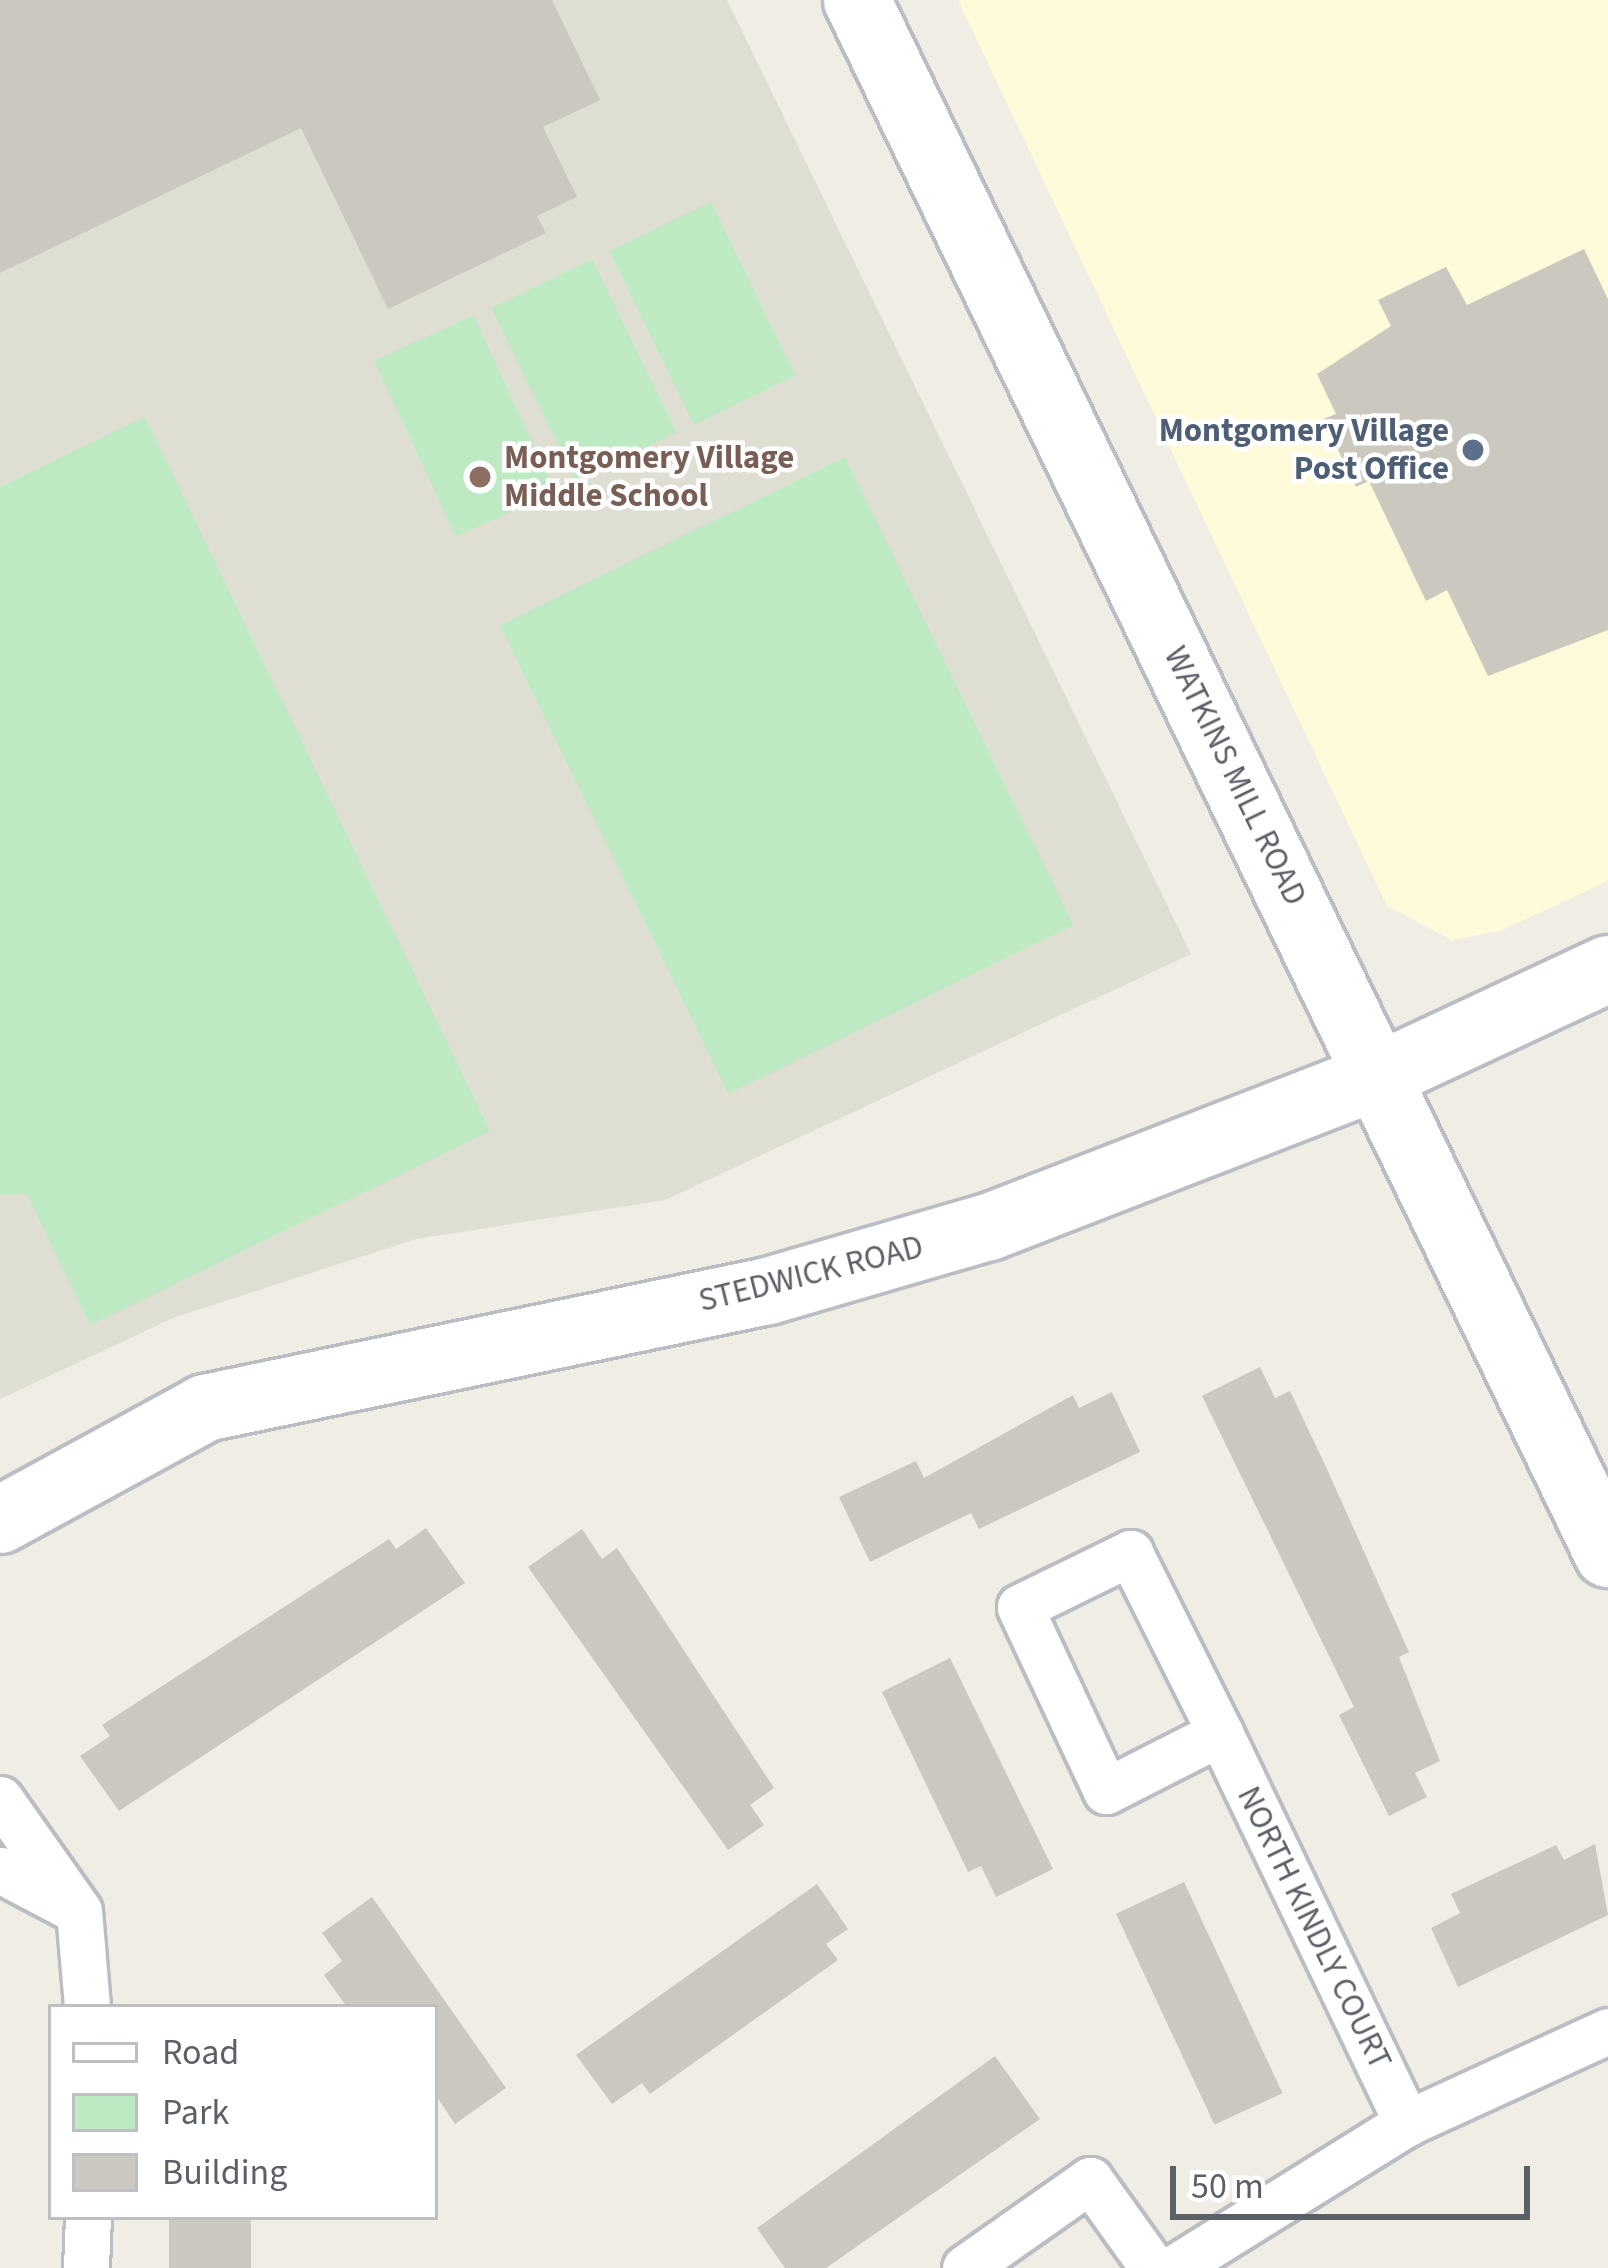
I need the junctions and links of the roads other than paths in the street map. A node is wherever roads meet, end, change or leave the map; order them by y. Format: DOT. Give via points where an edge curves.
graph roads {
  1 [pos="857,0"];
  2 [pos="1608,969"];
  3 [pos="1381,1075"];
  4 [pos="0,1520"];
  5 [pos="1608,1554"];
  6 [pos="1220,1733"];
  7 [pos="0,1799"];
  8 [pos="0,1870"];
  9 [pos="79,1911"];
  10 [pos="87,2004"];
  11 [pos="1608,2031"];
  12 [pos="1407,2123"];
  13 [pos="88,2220"];
  14 [pos="86,2268"];
  15 [pos="965,2268"];
  16 [pos="1153,2268"];
  17 [pos="1174,2268"];
  1 -- 3 [label="street, WATKINS MILL ROAD"];
  2 -- 3 [label="street, STEDWICK ROAD"];
  3 -- 4 [label="street, STEDWICK ROAD" via="989,1227 768,1291 206,1408"];
  3 -- 5 [label="street, WATKINS MILL ROAD"];
  6 -- 6 [label="street, NORTH KINDLY COURT" via="1130,1553 1020,1607 1106,1791"];
  6 -- 12 [label="street, NORTH KINDLY COURT"];
  7 -- 9 [label="street"];
  8 -- 9 [label="street"];
  9 -- 10 [label="street"];
  11 -- 12 [label="street"];
  12 -- 17 [label="street"];
  13 -- 14 [label="street"];
  15 -- 16 [label="street" via="1090,2180"];
}
